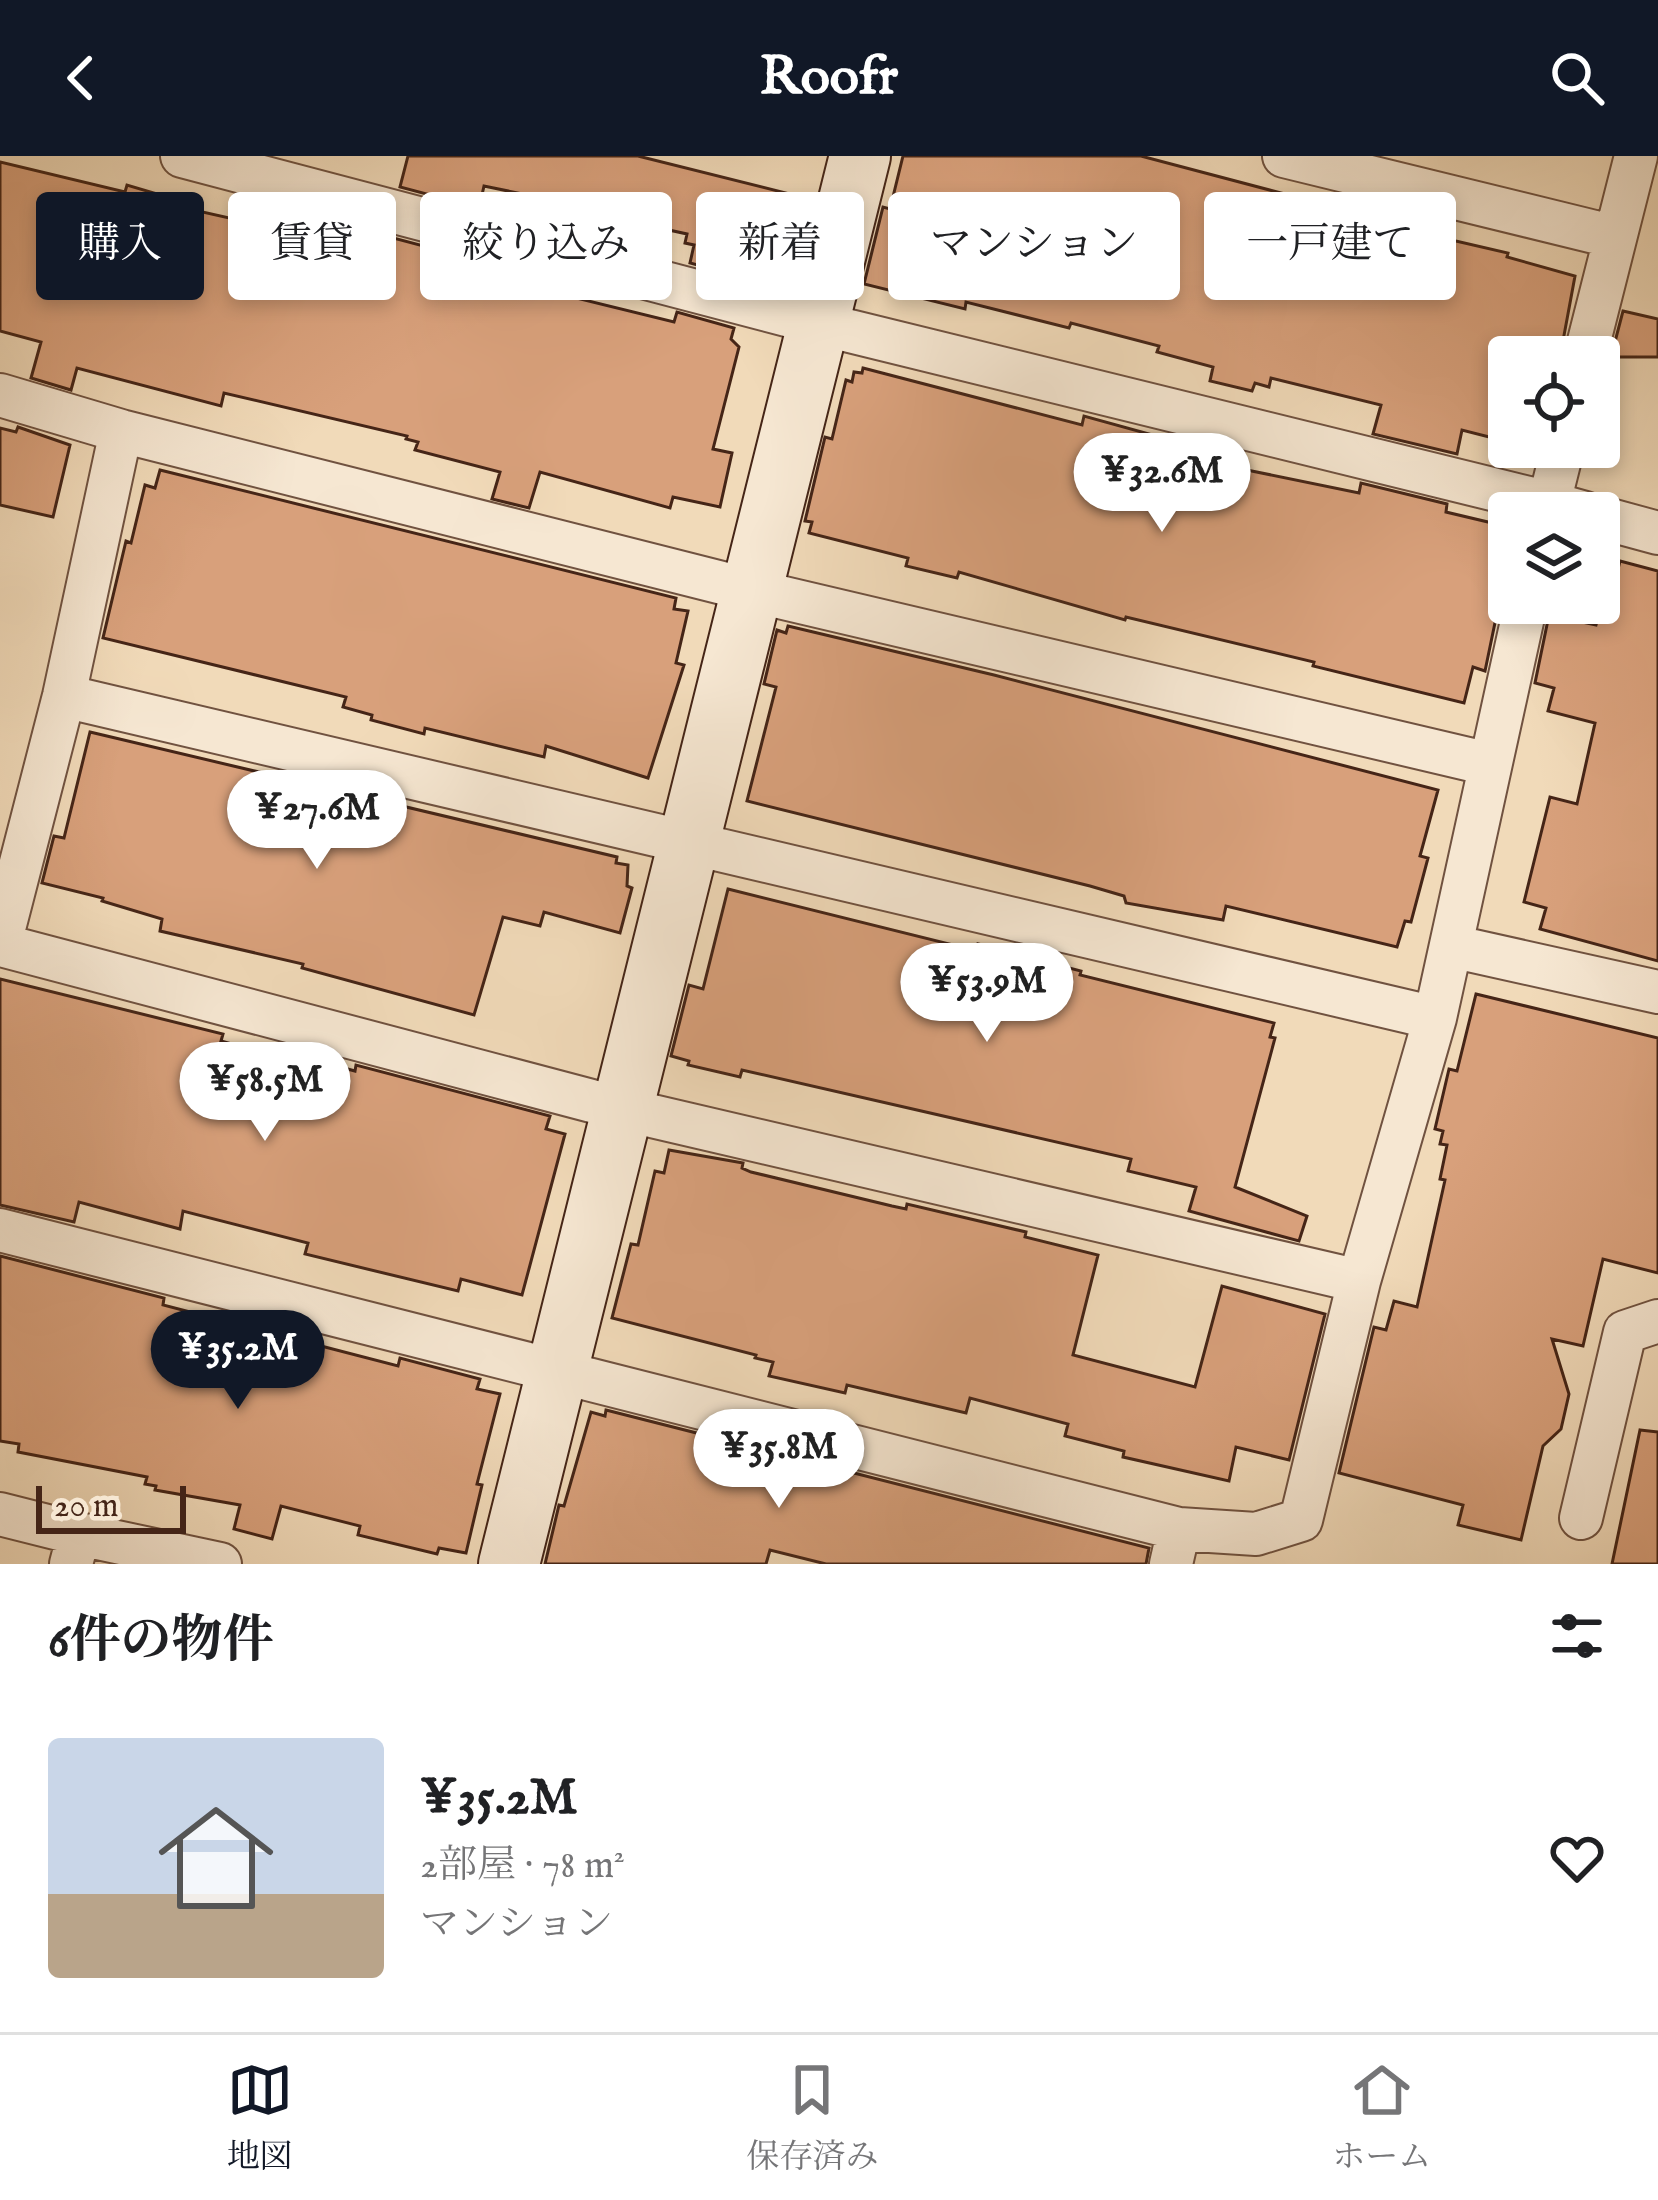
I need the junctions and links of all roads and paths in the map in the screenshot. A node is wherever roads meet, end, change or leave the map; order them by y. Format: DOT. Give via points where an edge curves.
graph roads {
  1 [pos="182,156"];
  2 [pos="860,156"];
  3 [pos="1284,156"];
  4 [pos="1636,156"];
  5 [pos="1615,237"];
  6 [pos="817,323"];
  7 [pos="1591,336"];
  8 [pos="0,395"];
  9 [pos="121,430"];
  10 [pos="1489,492"];
  11 [pos="1620,522"];
  12 [pos="1658,532"];
  13 [pos="750,590"];
  14 [pos="1521,624"];
  15 [pos="64,696"];
  16 [pos="1489,764"];
  17 [pos="688,845"];
  18 [pos="1,945"];
  19 [pos="1450,946"];
  20 [pos="1658,992"];
  21 [pos="1435,1018"];
  22 [pos="622,1109"];
  23 [pos="0,1230"];
  24 [pos="1359,1281"];
  25 [pos="1658,1321"];
  26 [pos="560,1370"];
  27 [pos="0,1514"];
  28 [pos="1581,1518"];
  29 [pos="1175,1547"];
  30 [pos="75,1549"];
  31 [pos="220,1564"];
  32 [pos="509,1564"];
  1 -- 6 [label="street"];
  2 -- 6 [label="street"];
  3 -- 5 [label="street"];
  4 -- 5 [label="street"];
  5 -- 7 [label="street"];
  6 -- 10 [label="street"];
  6 -- 13 [label="street"];
  8 -- 9 [label="street"];
  9 -- 13 [label="street"];
  9 -- 15 [label="street"];
  11 -- 12 [label="street"];
  13 -- 16 [label="street"];
  13 -- 17 [label="street"];
  14 -- 16 [label="street"];
  15 -- 17 [label="street"];
  15 -- 18 [label="street"];
  16 -- 19 [label="street"];
  17 -- 21 [label="street"];
  17 -- 22 [label="street"];
  18 -- 22 [label="street"];
  19 -- 20 [label="street"];
  19 -- 21 [label="street"];
  21 -- 24 [label="street"];
  22 -- 24 [label="street"];
  22 -- 26 [label="street"];
  23 -- 26 [label="street"];
  24 -- 29 [label="street" via="1301,1520"];
  25 -- 28 [label="street" via="1625,1331"];
  26 -- 29 [label="street"];
  26 -- 32 [label="street"];
  27 -- 30 [label="street"];
  30 -- 31 [label="street"];
}
